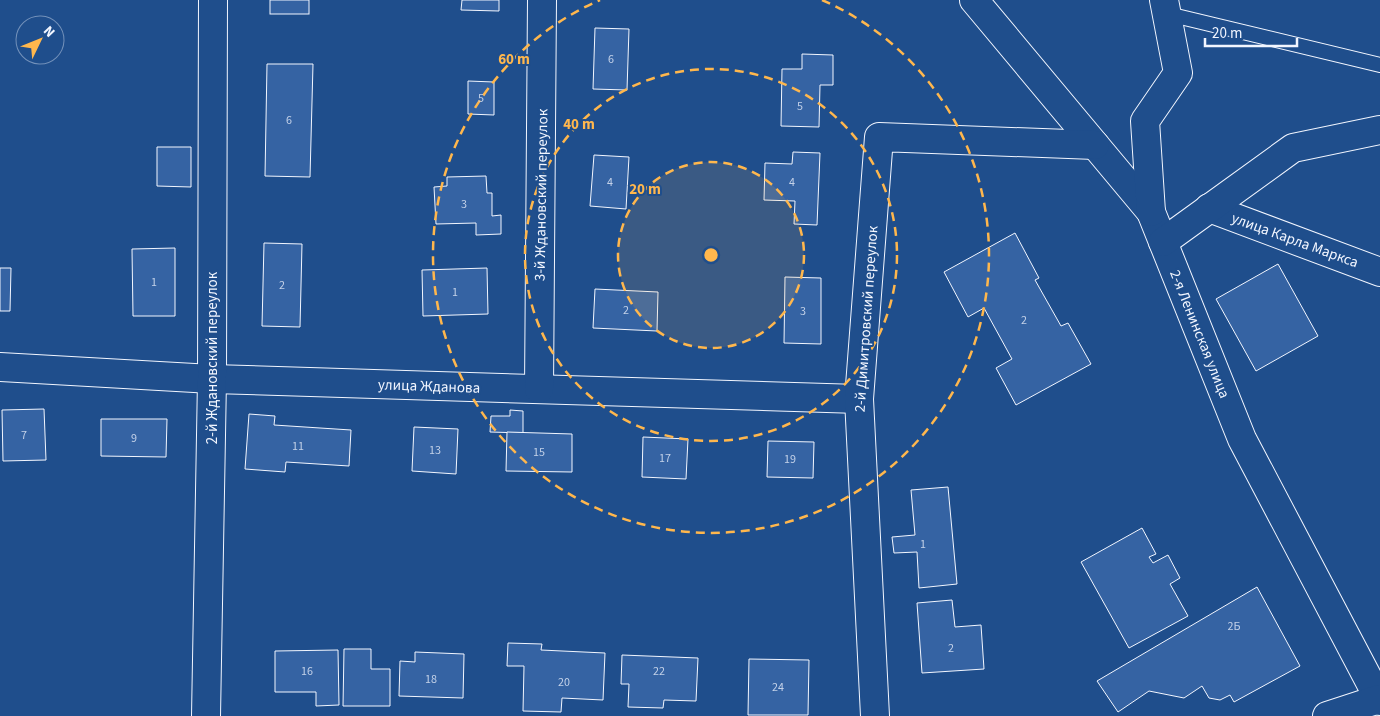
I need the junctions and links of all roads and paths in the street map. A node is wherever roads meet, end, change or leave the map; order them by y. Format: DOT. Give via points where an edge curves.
graph roads {
  1 [pos="213,0"];
  2 [pos="542,0"];
  3 [pos="974,0"];
  4 [pos="1166,7"];
  5 [pos="1380,65"];
  6 [pos="1380,130"];
  7 [pos="1094,145"];
  8 [pos="1209,208"];
  9 [pos="1151,212"];
  10 [pos="1163,242"];
  11 [pos="1380,272"];
  12 [pos="0,367"];
  13 [pos="212,379"];
  14 [pos="539,389"];
  15 [pos="859,399"];
  16 [pos="1379,700"];
  17 [pos="206,716"];
  18 [pos="875,716"];
  19 [pos="1327,716"];
  1 -- 13 [label="street, 2-й Ждановский переулок"];
  2 -- 14 [label="street, 3-й Ждановский переулок"];
  3 -- 7 [label="street, 2-я Ленинская улица"];
  4 -- 5 [label="lane"];
  4 -- 9 [label="street" via="1178,73 1145,121"];
  6 -- 8 [label="street" via="1293,148"];
  7 -- 9 [label="street, 2-я Ленинская улица"];
  7 -- 15 [label="street, 2-й Димитровский переулок" via="879,137"];
  8 -- 10 [label="street"];
  8 -- 11 [label="street, улица Карла Маркса"];
  9 -- 10 [label="street, 2-я Ленинская улица"];
  10 -- 16 [label="street, 2-я Ленинская улица" via="1242,439"];
  12 -- 13 [label="street, улица Жданова"];
  13 -- 14 [label="street, улица Жданова"];
  13 -- 17 [label="street, 2-й Ждановский переулок"];
  14 -- 15 [label="street, улица Жданова"];
  15 -- 18 [label="street, 2-й Димитровский переулок"];
  16 -- 19 [label="street"];
}
